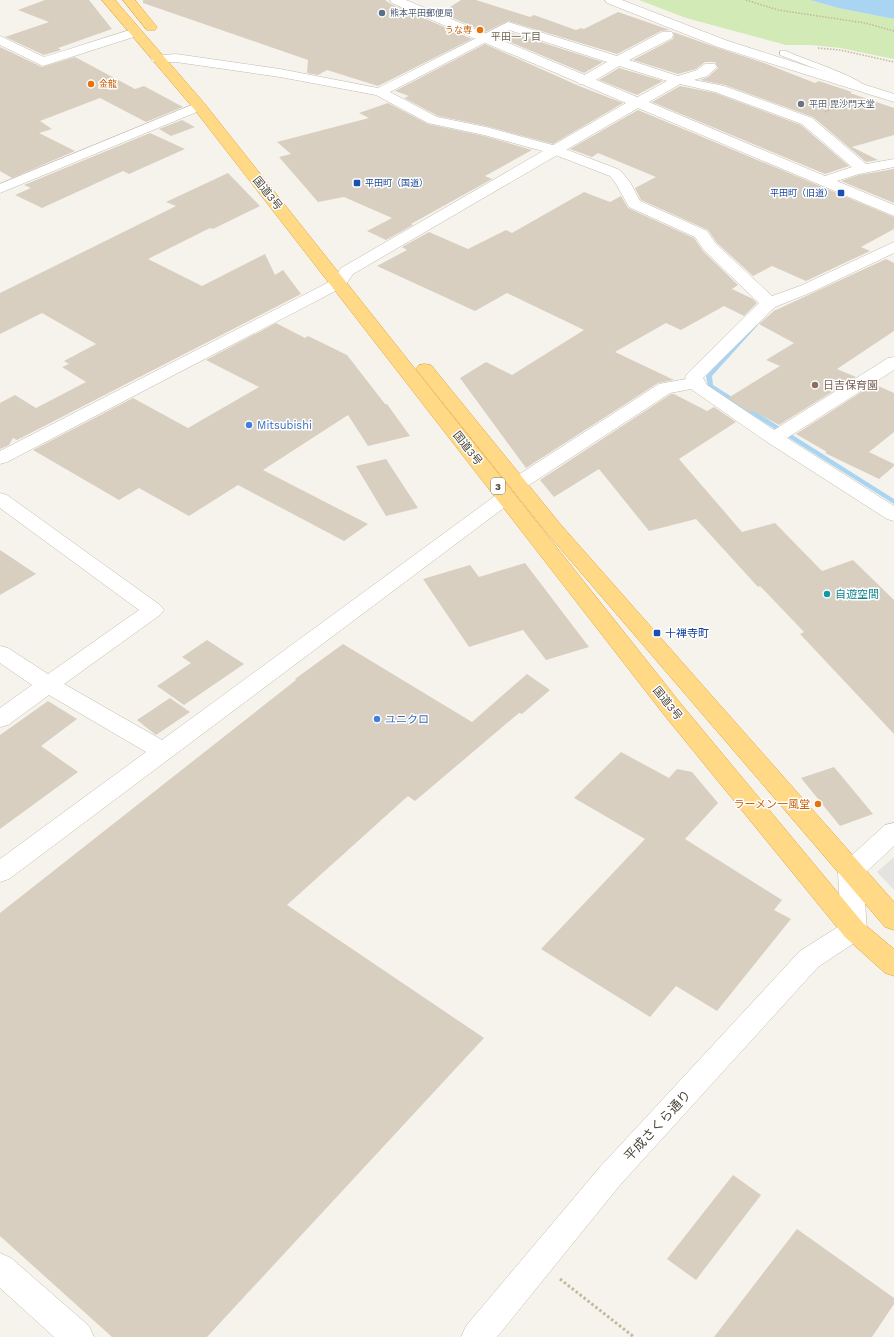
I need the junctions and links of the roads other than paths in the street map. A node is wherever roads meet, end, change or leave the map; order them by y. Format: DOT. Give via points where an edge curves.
graph roads {
  1 [pos="108,0"];
  2 [pos="129,0"];
  3 [pos="396,0"];
  4 [pos="611,0"];
  5 [pos="136,32"];
  6 [pos="667,36"];
  7 [pos="484,38"];
  8 [pos="1,42"];
  9 [pos="783,53"];
  10 [pos="167,59"];
  11 [pos="617,61"];
  12 [pos="710,68"];
  13 [pos="678,80"];
  14 [pos="584,81"];
  15 [pos="866,90"];
  16 [pos="380,92"];
  17 [pos="894,98"];
  18 [pos="637,103"];
  19 [pos="198,106"];
  20 [pos="555,150"];
  21 [pos="894,150"];
  22 [pos="894,163"];
  23 [pos="858,165"];
  24 [pos="824,181"];
  25 [pos="0,189"];
  26 [pos="894,211"];
  27 [pos="894,247"];
  28 [pos="343,277"];
  29 [pos="769,303"];
  30 [pos="894,362"];
  31 [pos="697,383"];
  32 [pos="774,438"];
  33 [pos="0,458"];
  34 [pos="513,490"];
  35 [pos="0,499"];
  36 [pos="894,515"];
  37 [pos="0,653"];
  38 [pos="48,685"];
  39 [pos="0,719"];
  40 [pos="164,752"];
  41 [pos="894,832"];
  42 [pos="0,872"];
  43 [pos="850,872"];
  44 [pos="894,920"];
  45 [pos="854,930"];
  46 [pos="894,965"];
  47 [pos="0,1268"];
  48 [pos="78,1337"];
  49 [pos="477,1337"];
  1 -- 5 [label="highway, 国道3号 / 3"];
  2 -- 10 [label="highway, 国道3号 / 3"];
  3 -- 7 [label="street"];
  4 -- 15 [label="street" via="722,44"];
  5 -- 8 [label="street" via="43,62"];
  5 -- 10 [label="highway, 国道3号 / 3"];
  6 -- 11 [label="street"];
  7 -- 11 [label="street" via="508,26"];
  7 -- 14 [label="street"];
  7 -- 16 [label="street"];
  9 -- 15 [label="lane" via="845,77"];
  10 -- 16 [label="street" via="280,73"];
  10 -- 19 [label="highway, 国道3号 / 3"];
  10 -- 28 [label="highway, 国道3号 / 3"];
  11 -- 13 [label="street"];
  11 -- 14 [label="street"];
  12 -- 13 [label="street"];
  13 -- 18 [label="street"];
  13 -- 23 [label="street" via="719,89 807,121"];
  14 -- 18 [label="street"];
  15 -- 17 [label="street"];
  16 -- 20 [label="street" via="433,120"];
  18 -- 20 [label="street"];
  18 -- 24 [label="street"];
  19 -- 25 [label="street"];
  19 -- 28 [label="highway, 国道3号 / 3"];
  20 -- 28 [label="street"];
  20 -- 29 [label="street" via="615,173 623,182 634,204 701,234 710,247"];
  21 -- 23 [label="street"];
  22 -- 23 [label="street"];
  23 -- 24 [label="street" via="856,170"];
  24 -- 26 [label="street"];
  27 -- 29 [label="street" via="806,289"];
  28 -- 33 [label="street"];
  28 -- 34 [label="highway, 国道3号 / 3"];
  29 -- 31 [label="street" via="694,377"];
  30 -- 32 [label="street"];
  31 -- 32 [label="street" via="700,388"];
  31 -- 34 [label="street" via="665,388"];
  32 -- 36 [label="street"];
  34 -- 40 [label="street"];
  34 -- 43 [label="highway, 国道3号 / 3" via="554,529"];
  34 -- 45 [label="highway, 国道3号 / 3" via="673,710"];
  35 -- 38 [label="street" via="154,610"];
  37 -- 38 [label="street"];
  38 -- 39 [label="street"];
  38 -- 40 [label="street"];
  40 -- 42 [label="street"];
  41 -- 43 [label="street"];
  43 -- 44 [label="highway, 国道3号 / 3"];
  43 -- 45 [label="street"];
  45 -- 46 [label="highway, 国道3号 / 3"];
  45 -- 49 [label="street, 平成さくら通り" via="809,959 610,1176"];
  47 -- 48 [label="street"];
}
